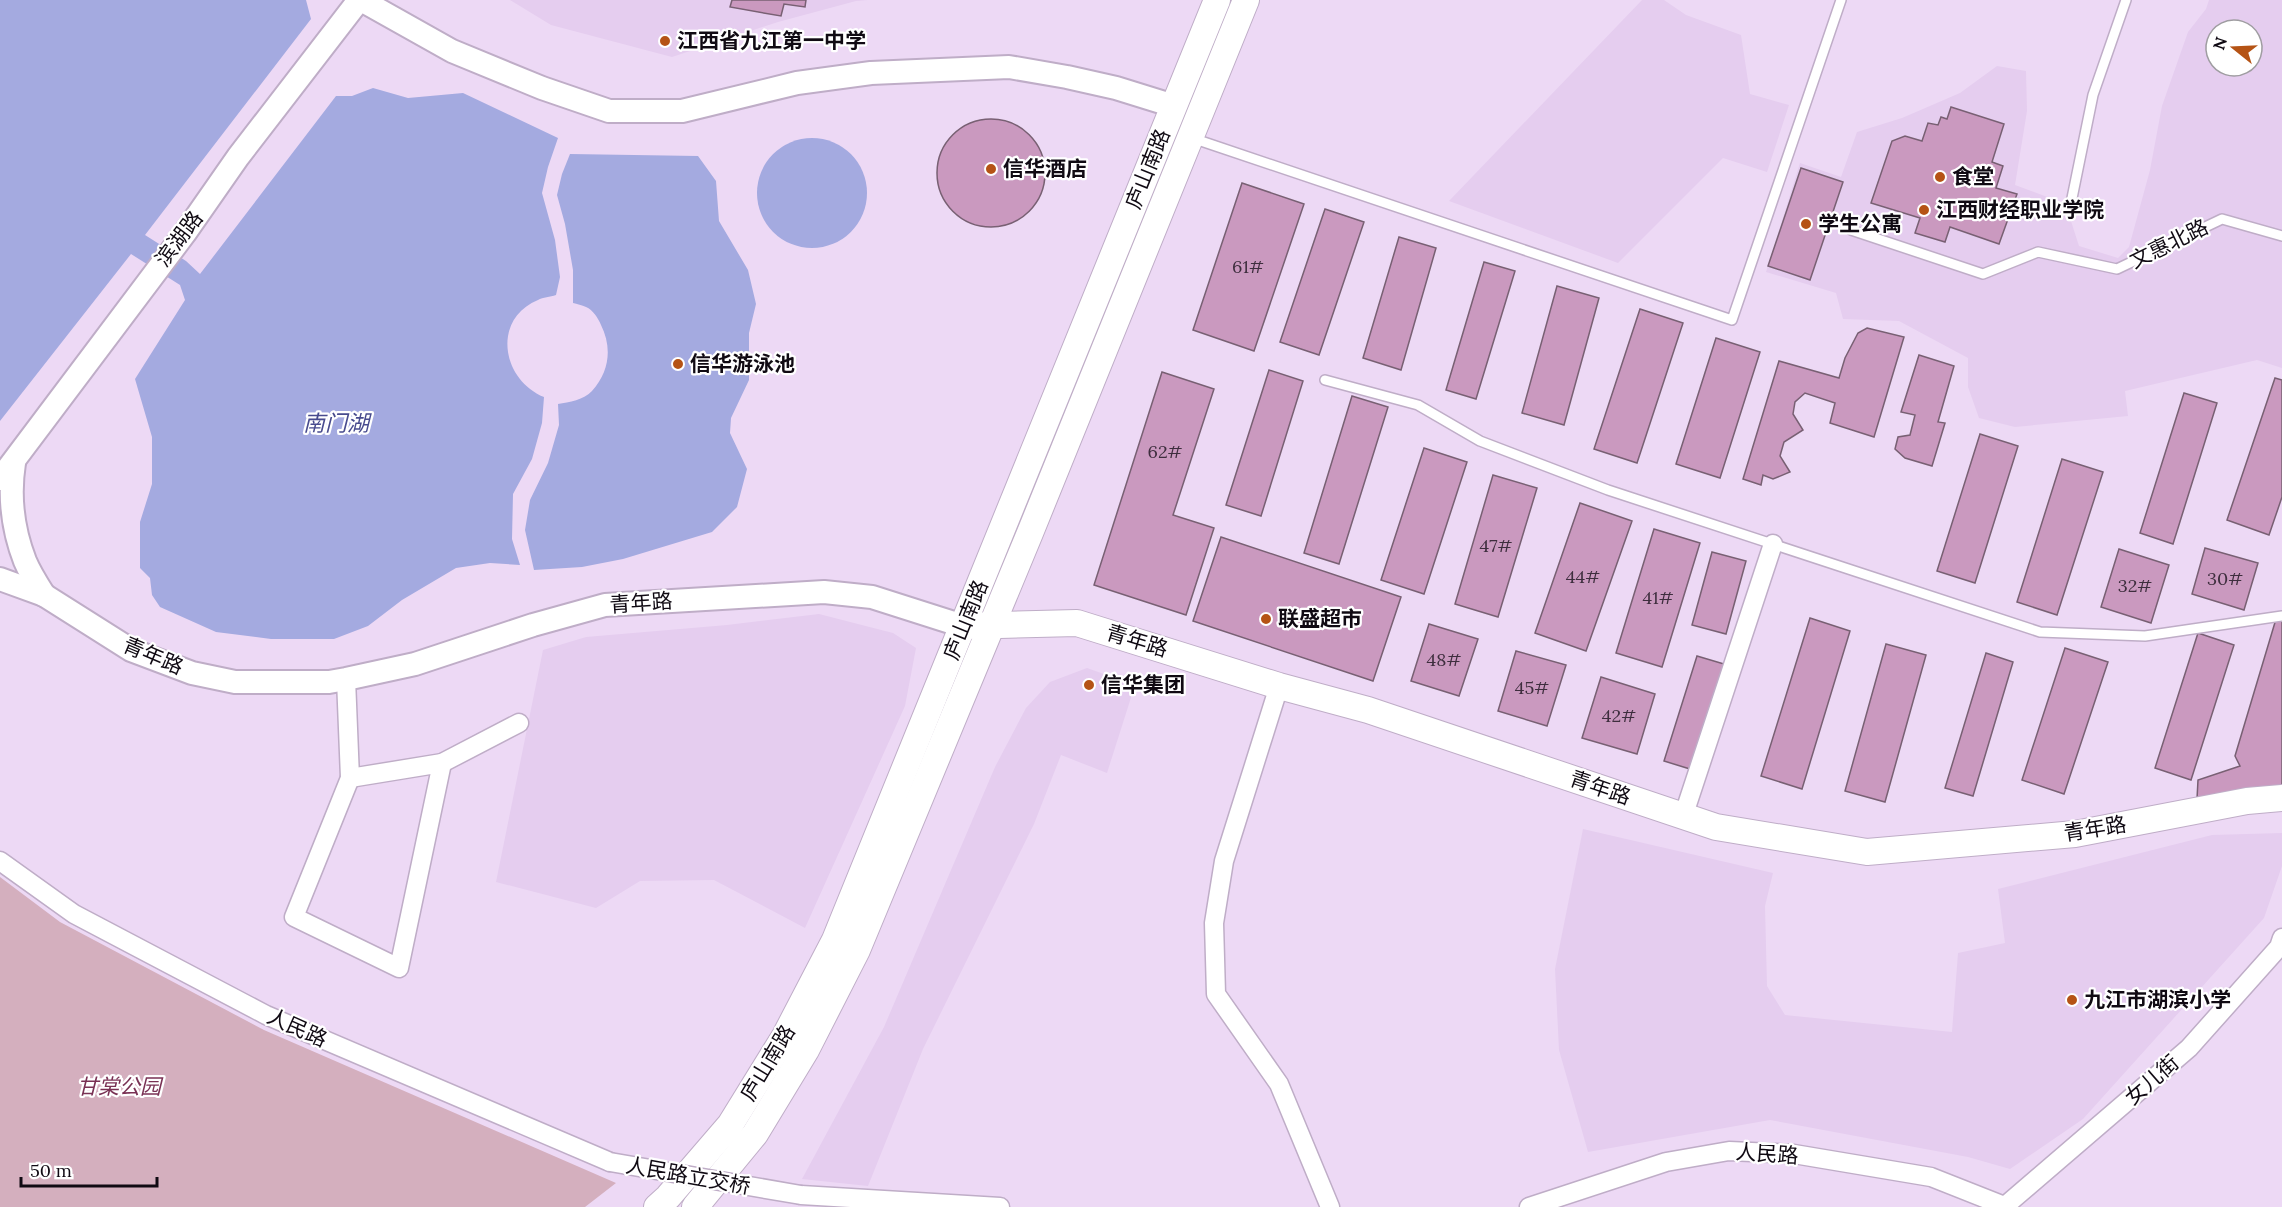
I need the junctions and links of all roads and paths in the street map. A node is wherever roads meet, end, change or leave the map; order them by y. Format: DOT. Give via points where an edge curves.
graph roads {
  1 [pos="360,0"];
  2 [pos="1217,0"];
  3 [pos="1246,0"];
  4 [pos="1841,0"];
  5 [pos="2126,0"];
  6 [pos="1174,106"];
  7 [pos="1190,137"];
  8 [pos="2071,203"];
  9 [pos="1851,230"];
  10 [pos="2282,236"];
  11 [pos="1325,380"];
  12 [pos="7,471"];
  13 [pos="1773,544"];
  14 [pos="0,579"];
  15 [pos="44,595"];
  16 [pos="2282,616"];
  17 [pos="991,625"];
  18 [pos="963,626"];
  19 [pos="346,679"];
  20 [pos="1279,686"];
  21 [pos="519,723"];
  22 [pos="442,763"];
  23 [pos="350,778"];
  24 [pos="2282,798"];
  25 [pos="1683,817"];
  26 [pos="0,861"];
  27 [pos="2282,938"];
  28 [pos="610,1162"];
  29 [pos="2006,1206"];
  30 [pos="657,1207"];
  31 [pos="695,1207"];
  32 [pos="1000,1207"];
  33 [pos="1330,1207"];
  34 [pos="1529,1207"];
  1 -- 6 [label="street" via="452,51 609,111 682,111 797,83 872,73 1009,67 1097,84"];
  1 -- 12 [label="street, 滨湖路" via="245,148"];
  2 -- 6 [label="main road, 庐山南路"];
  3 -- 7 [label="main road, 庐山南路"];
  4 -- 7 [label="lane" via="1732,320"];
  5 -- 8 [label="lane" via="2093,96"];
  6 -- 18 [label="main road, 庐山南路"];
  7 -- 17 [label="main road, 庐山南路"];
  9 -- 10 [label="lane, 文惠北路" via="1983,274 2038,252 2117,269 2222,219"];
  11 -- 13 [label="lane" via="1418,405 1480,441 1608,490"];
  12 -- 15 [label="street" via="25,562"];
  13 -- 16 [label="lane" via="2040,632 2145,636"];
  13 -- 25 [label="street"];
  14 -- 15 [label="street, 青年路"];
  15 -- 19 [label="street, 青年路" via="131,651 192,673 235,682"];
  17 -- 18 [label="main road, 青年路"];
  17 -- 20 [label="main road, 青年路" via="1077,623"];
  17 -- 31 [label="main road, 庐山南路" via="847,970 806,1050 755,1134"];
  18 -- 19 [label="street, 青年路" via="872,597 824,592 605,604 415,664"];
  18 -- 30 [label="main road, 庐山南路" via="835,940 785,1036 730,1125"];
  19 -- 23 [label="street"];
  20 -- 25 [label="main road, 青年路" via="1368,710"];
  20 -- 33 [label="street" via="1224,861 1214,923 1216,994 1280,1084"];
  21 -- 22 [label="street"];
  22 -- 23 [label="street"];
  22 -- 23 [label="street" via="399,968 294,917"];
  24 -- 25 [label="main road, 青年路" via="2247,801 2075,834 1867,852 1716,828"];
  26 -- 28 [label="street, 人民路" via="74,914 266,1015"];
  27 -- 29 [label="street, 女儿街" via="2279,947 2189,1048"];
  28 -- 32 [label="street, 人民路立交桥, bridge" via="801,1195"];
  29 -- 34 [label="street, 人民路" via="1931,1177 1794,1154 1729,1151 1666,1162"];
}
